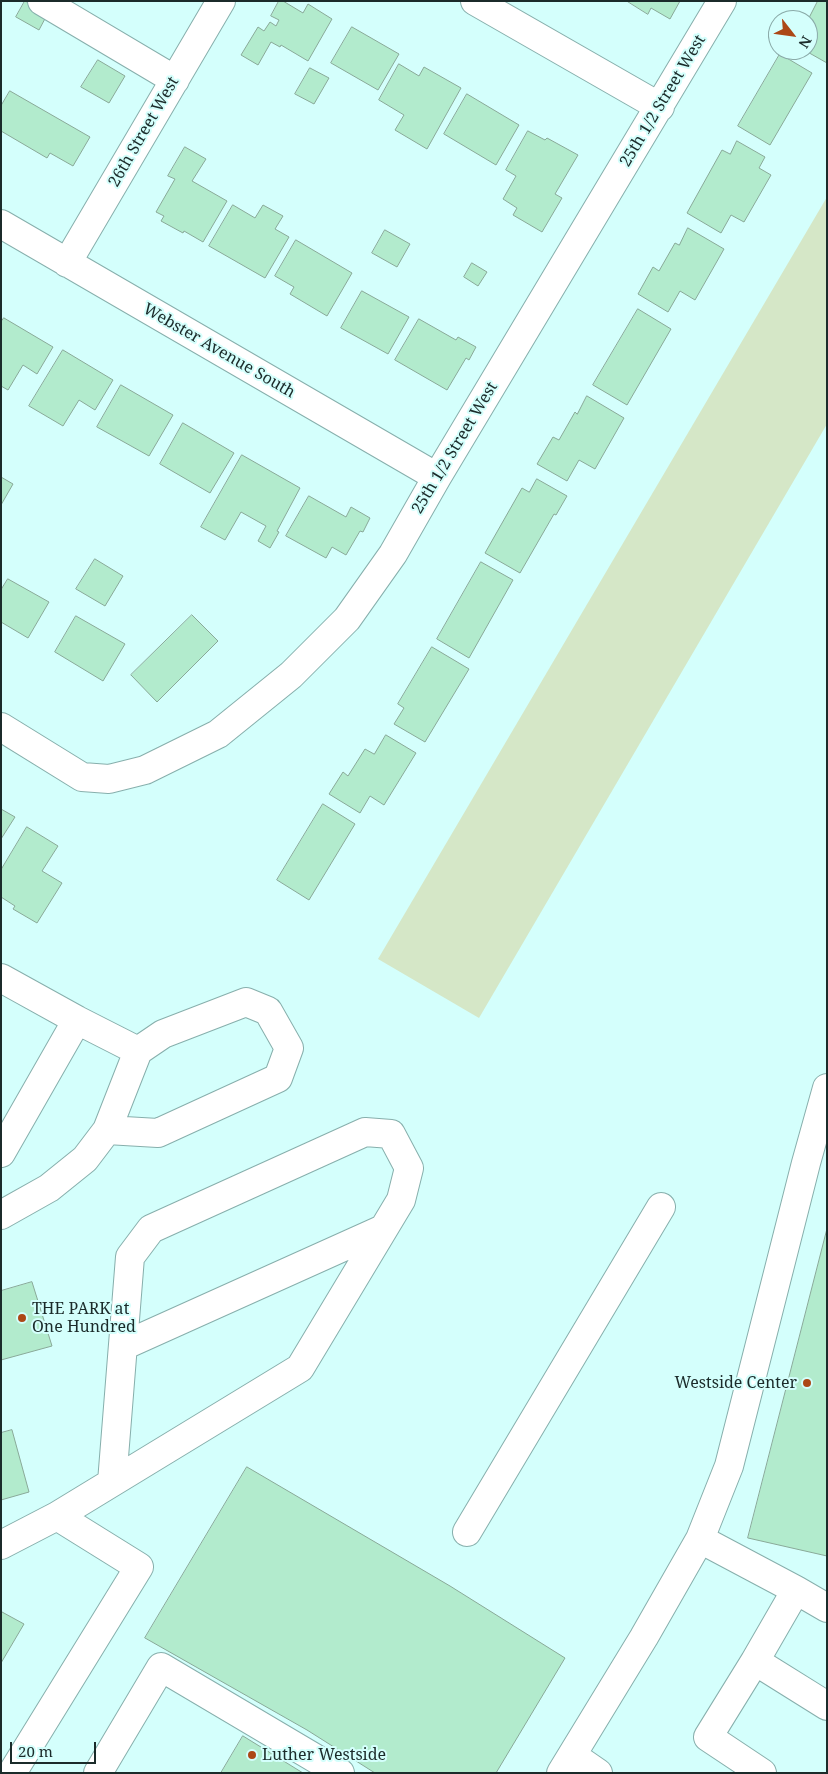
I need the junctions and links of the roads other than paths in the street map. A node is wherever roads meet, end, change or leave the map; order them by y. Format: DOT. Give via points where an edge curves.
graph roads {
  1 [pos="42,1"];
  2 [pos="221,1"];
  3 [pos="475,1"];
  4 [pos="722,1"];
  5 [pos="175,80"];
  6 [pos="660,107"];
  7 [pos="1,224"];
  8 [pos="68,263"];
  9 [pos="437,477"];
  10 [pos="1,727"];
  11 [pos="5,988"];
  12 [pos="77,1020"];
  13 [pos="138,1051"];
  14 [pos="827,1088"];
  15 [pos="823,1117"];
  16 [pos="107,1130"];
  17 [pos="1,1153"];
  18 [pos="661,1207"];
  19 [pos="1,1215"];
  20 [pos="382,1229"];
  21 [pos="123,1346"];
  22 [pos="112,1482"];
  23 [pos="57,1516"];
  24 [pos="467,1532"];
  25 [pos="700,1540"];
  26 [pos="1,1545"];
  27 [pos="796,1590"];
  28 [pos="827,1608"];
  29 [pos="754,1661"];
  30 [pos="827,1706"];
  31 [pos="566,1764"];
  32 [pos="12,1773"];
  33 [pos="98,1773"];
  34 [pos="340,1773"];
  35 [pos="598,1773"];
  36 [pos="762,1773"];
  1 -- 5 [label="street"];
  2 -- 5 [label="street, 26th Street West"];
  3 -- 6 [label="street"];
  4 -- 6 [label="street, 25th 1/2 Street West"];
  5 -- 8 [label="street, 26th Street West"];
  6 -- 9 [label="street, 25th 1/2 Street West"];
  7 -- 8 [label="street, Webster Avenue South"];
  8 -- 9 [label="street, Webster Avenue South"];
  9 -- 10 [label="street, 25th 1/2 Street West" via="393,554 347,619 291,675 218,734 145,770 109,779 82,777"];
  11 -- 12 [label="street"];
  12 -- 13 [label="street"];
  12 -- 17 [label="street"];
  13 -- 16 [label="street"];
  13 -- 16 [label="street" via="163,1034 246,1002 268,1011 290,1048 278,1078 158,1133"];
  14 -- 15 [label="street"];
  15 -- 25 [label="street" via="729,1466"];
  16 -- 19 [label="street" via="86,1159 50,1188"];
  18 -- 24 [label="street"];
  20 -- 21 [label="street"];
  20 -- 21 [label="street" via="402,1200 409,1168 391,1134 365,1132 151,1229 130,1257"];
  20 -- 22 [label="street" via="300,1368"];
  21 -- 22 [label="street"];
  22 -- 23 [label="street"];
  23 -- 26 [label="street"];
  23 -- 32 [label="street" via="138,1567"];
  25 -- 27 [label="street"];
  25 -- 31 [label="street"];
  27 -- 28 [label="street"];
  27 -- 29 [label="street"];
  29 -- 30 [label="street"];
  29 -- 36 [label="street" via="708,1737"];
  31 -- 35 [label="street"];
  33 -- 34 [label="street" via="162,1666"];
}
